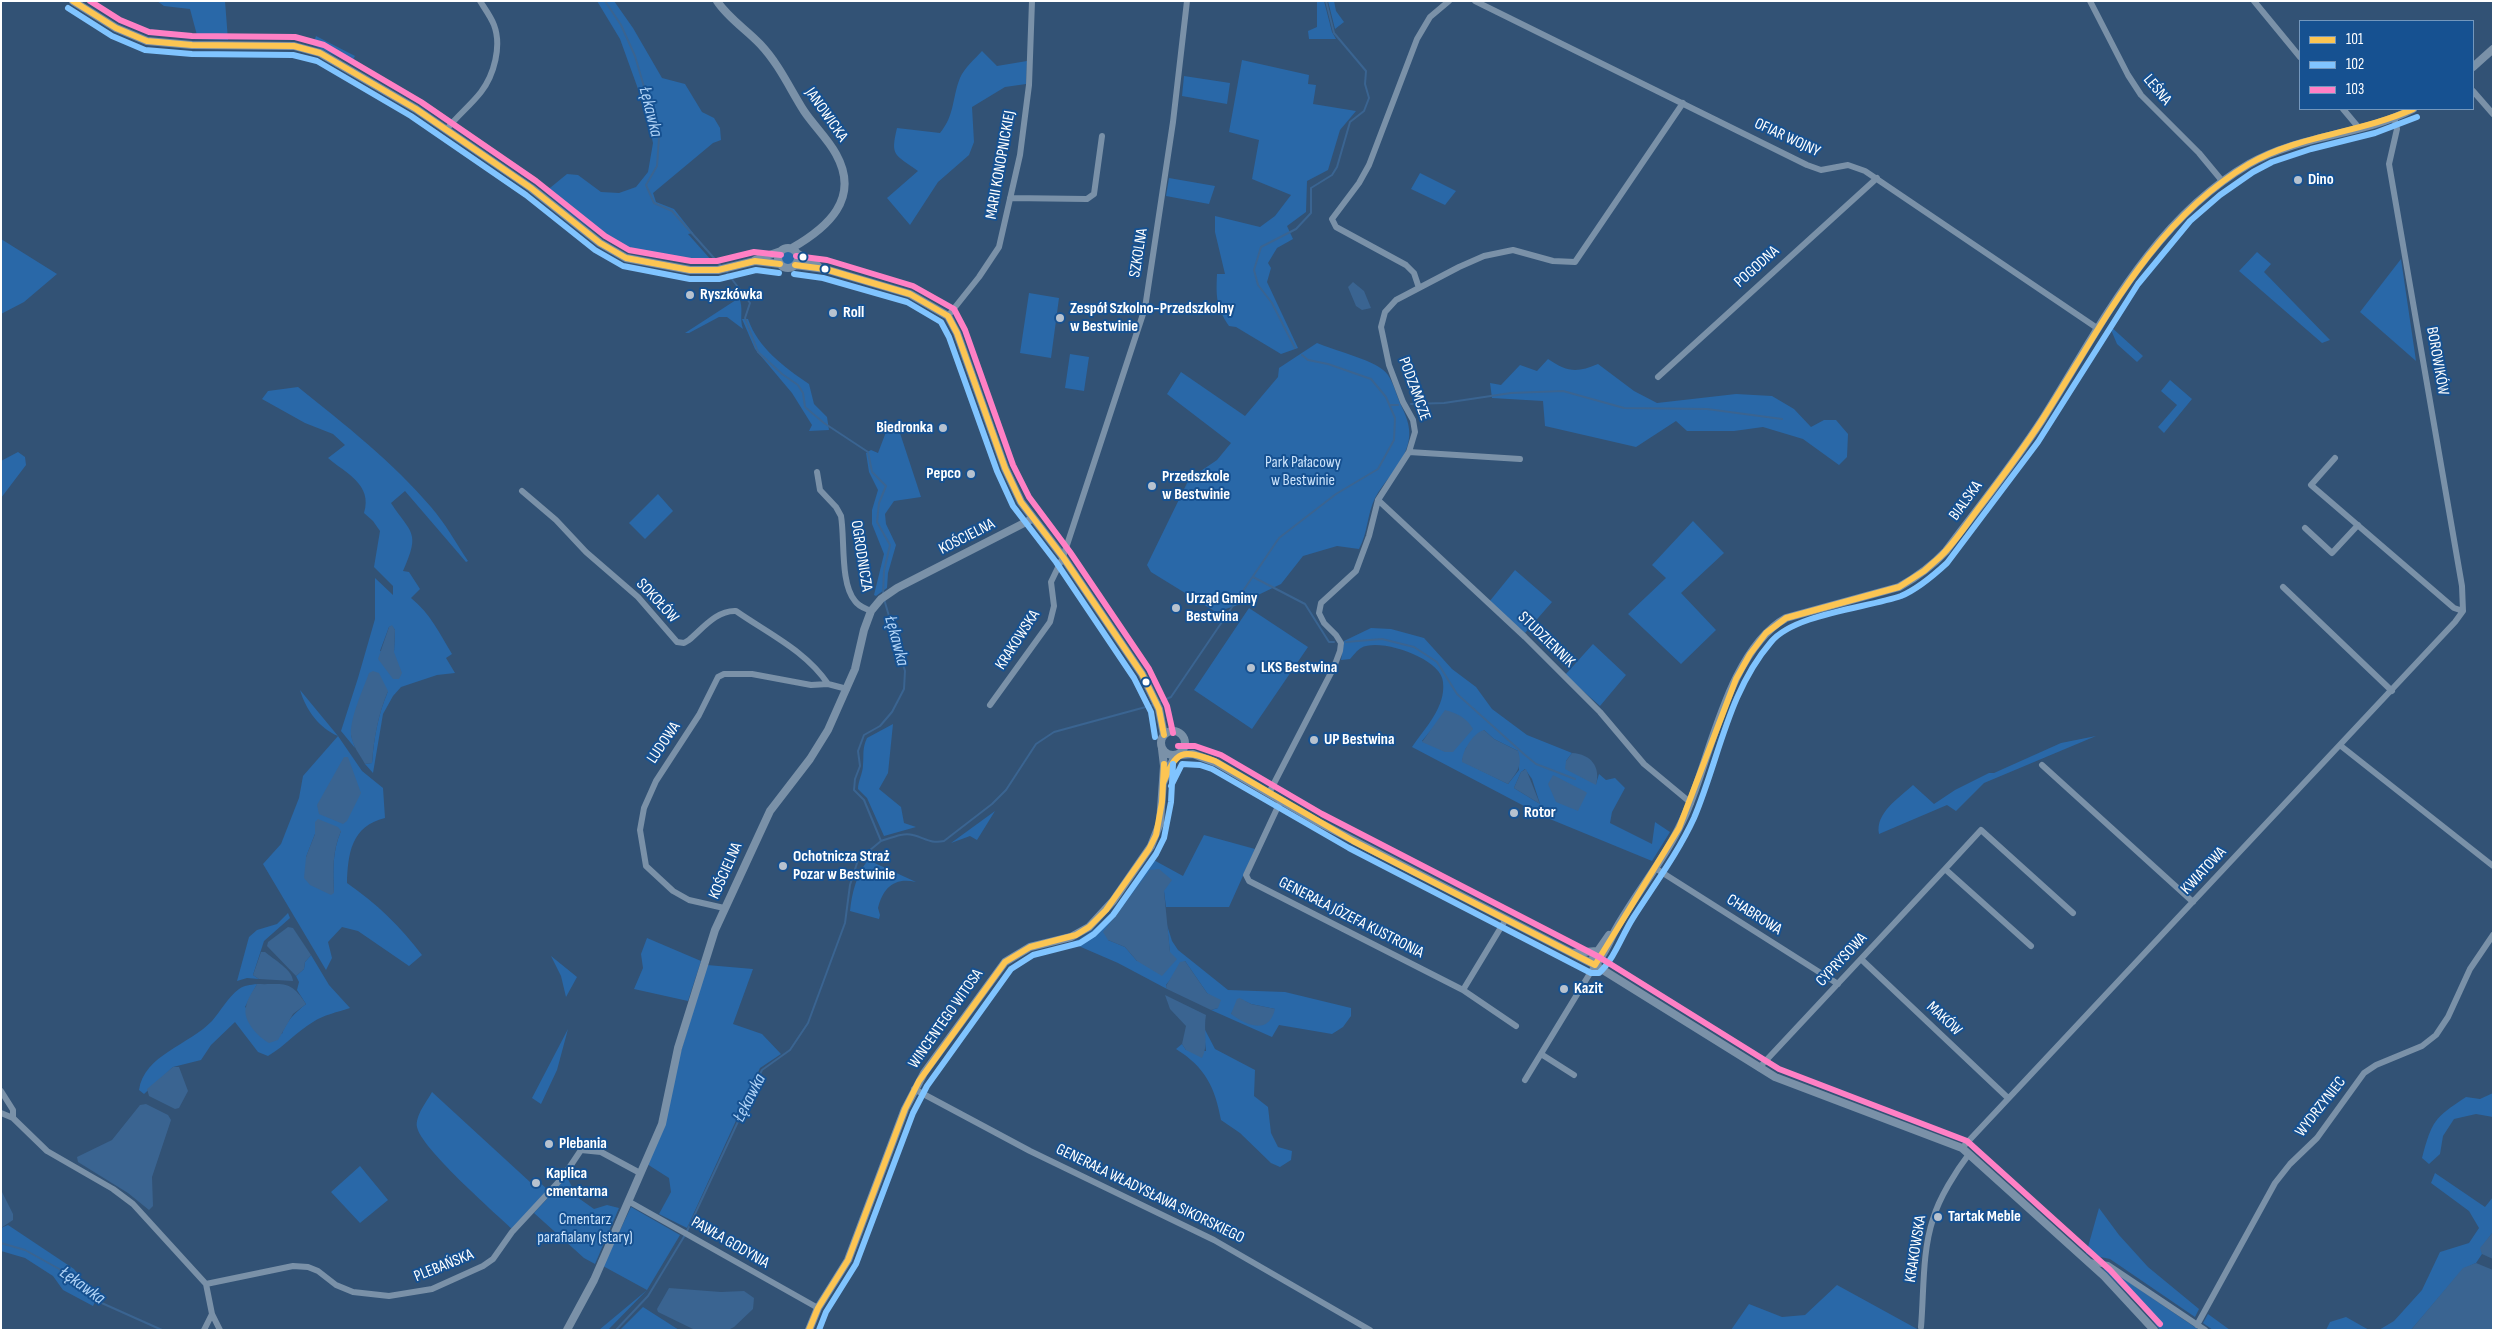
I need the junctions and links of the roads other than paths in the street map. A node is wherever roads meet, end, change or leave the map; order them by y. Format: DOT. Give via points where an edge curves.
graph roads {
  1 [pos="73,1"];
  2 [pos="480,1"];
  3 [pos="717,1"];
  4 [pos="1032,1"];
  5 [pos="1187,1"];
  6 [pos="1449,1"];
  7 [pos="1475,1"];
  8 [pos="2090,1"];
  9 [pos="2254,1"];
  10 [pos="2493,49"];
  11 [pos="2299,56"];
  12 [pos="2474,65"];
  13 [pos="2474,92"];
  14 [pos="1683,103"];
  15 [pos="2344,110"];
  16 [pos="2411,110"];
  17 [pos="2493,114"];
  18 [pos="2394,117"];
  19 [pos="2359,128"];
  20 [pos="447,129"];
  21 [pos="1102,136"];
  22 [pos="1877,178"];
  23 [pos="2223,182"];
  24 [pos="1010,198"];
  25 [pos="781,251"];
  26 [pos="795,251"];
  27 [pos="754,261"];
  28 [pos="780,264"];
  29 [pos="795,265"];
  30 [pos="822,268"];
  31 [pos="1419,288"];
  32 [pos="948,316"];
  33 [pos="2097,328"];
  34 [pos="1658,377"];
  35 [pos="1409,452"];
  36 [pos="1520,458"];
  37 [pos="2335,458"];
  38 [pos="817,472"];
  39 [pos="522,491"];
  40 [pos="1378,500"];
  41 [pos="1032,520"];
  42 [pos="2358,525"];
  43 [pos="2305,528"];
  44 [pos="1063,557"];
  45 [pos="2283,587"];
  46 [pos="872,611"];
  47 [pos="2463,611"];
  48 [pos="828,684"];
  49 [pos="847,689"];
  50 [pos="2392,690"];
  51 [pos="990,705"];
  52 [pos="1159,709"];
  53 [pos="1177,732"];
  54 [pos="1164,735"];
  55 [pos="1186,743"];
  56 [pos="2341,746"];
  57 [pos="1162,749"];
  58 [pos="1179,754"];
  59 [pos="1217,763"];
  60 [pos="2042,765"];
  61 [pos="1163,783"];
  62 [pos="1269,793"];
  63 [pos="1281,800"];
  64 [pos="1691,803"];
  65 [pos="2493,866"];
  66 [pos="1655,868"];
  67 [pos="1945,869"];
  68 [pos="2193,902"];
  69 [pos="724,908"];
  70 [pos="2073,913"];
  71 [pos="1506,919"];
  72 [pos="1616,929"];
  73 [pos="2493,935"];
  74 [pos="2031,946"];
  75 [pos="1597,951"];
  76 [pos="1572,953"];
  77 [pos="1862,960"];
  78 [pos="1599,967"];
  79 [pos="1838,984"];
  80 [pos="1463,990"];
  81 [pos="1516,1026"];
  82 [pos="1541,1054"];
  83 [pos="1759,1068"];
  84 [pos="1574,1075"];
  85 [pos="1525,1080"];
  86 [pos="914,1089"];
  87 [pos="1,1091"];
  88 [pos="2008,1098"];
  89 [pos="1,1113"];
  90 [pos="13,1118"];
  91 [pos="1962,1148"];
  92 [pos="1968,1154"];
  93 [pos="640,1173"];
  94 [pos="628,1201"];
  95 [pos="2089,1262"];
  96 [pos="206,1284"];
  97 [pos="818,1308"];
  98 [pos="212,1314"];
  99 [pos="2197,1325"];
  100 [pos="1921,1327"];
  101 [pos="204,1330"];
  102 [pos="220,1330"];
  103 [pos="567,1330"];
  104 [pos="809,1330"];
  105 [pos="1370,1330"];
  106 [pos="2154,1330"];
  107 [pos="2204,1330"];
  1 -- 20 [label="street" via="116,28 147,41 192,45 287,45 310,49 363,76"];
  2 -- 20 [label="street" via="496,34 493,68 480,94"];
  3 -- 26 [label="street, JANOWICKA" via="772,58 840,162 843,181 837,211 827,224"];
  4 -- 24 [label="street, MARII KONOPNICKIEJ" via="1029,85 1020,155"];
  5 -- 44 [label="street, SZKOLNA" via="1173,122 1145,308"];
  6 -- 31 [label="street" via="1430,17 1417,39 1360,183 1332,219 1336,227 1406,265 1414,273"];
  7 -- 14 [label="street, OFIAR WOJNY"];
  8 -- 23 [label="street, LEŚNA" via="2141,95"];
  9 -- 11 [label="street"];
  10 -- 12 [label="street"];
  13 -- 17 [label="street"];
  14 -- 22 [label="street, OFIAR WOJNY" via="1807,165 1821,170 1848,165"];
  14 -- 31 [label="street, PODZAMCZE" via="1575,262 1553,261 1514,250 1499,252 1459,267"];
  15 -- 19 [label="street"];
  16 -- 18 [label="street, BIALSKA"];
  18 -- 19 [label="street, BIALSKA"];
  18 -- 47 [label="street, BOROWIKÓW" via="2397,130 2389,164 2462,586"];
  19 -- 23 [label="street, BIALSKA" via="2283,148 2251,163"];
  20 -- 27 [label="street" via="531,188 612,252 640,262 690,270 718,270"];
  21 -- 24 [label="street" via="1094,194 1087,199"];
  22 -- 33 [label="street, OFIAR WOJNY"];
  22 -- 34 [label="street, POGODNA"];
  23 -- 33 [label="street, BIALSKA" via="2171,228"];
  24 -- 32 [label="street, MARII KONOPNICKIEJ" via="999,247"];
  25 -- 26 [label="street"];
  25 -- 27 [label="street"];
  25 -- 28 [label="street" via="778,256"];
  26 -- 29 [label="street"];
  26 -- 30 [label="street"];
  27 -- 28 [label="street"];
  28 -- 29 [label="street" via="787,268"];
  29 -- 30 [label="street"];
  30 -- 32 [label="street" via="910,294"];
  31 -- 35 [label="street, PODZAMCZE" via="1396,300 1385,312 1381,327 1389,365 1403,402 1414,420 1415,432"];
  32 -- 41 [label="street" via="958,333 1012,485"];
  33 -- 64 [label="street, BIALSKA" via="2035,430 1936,562 1899,587 1786,618 1764,634 1723,707"];
  35 -- 36 [label="street"];
  35 -- 40 [label="street, PODZAMCZE"];
  37 -- 42 [label="street" via="2311,484"];
  38 -- 46 [label="street, OGRODNICZA" via="820,490 841,516 853,600"];
  39 -- 48 [label="street, SOKOŁÓW" via="638,597 677,642 689,640 719,614 736,612 802,654"];
  40 -- 62 [label="street, PODZAMCZE" via="1356,571 1321,603 1319,613 1336,635 1340,651"];
  40 -- 64 [label="street, STUDZIENNIK" via="1532,644 1600,712 1644,764"];
  41 -- 44 [label="street"];
  41 -- 46 [label="street, KOŚCIELNA" via="884,597"];
  42 -- 43 [label="street" via="2332,553"];
  42 -- 47 [label="street" via="2454,608"];
  44 -- 51 [label="street, KRAKOWSKA" via="1051,582 1054,606 1050,622"];
  44 -- 52 [label="street" via="1123,644"];
  45 -- 50 [label="street"];
  46 -- 49 [label="street, KOŚCIELNA"];
  47 -- 50 [label="street, KWIATOWA"];
  48 -- 49 [label="street, LUDOWA"];
  48 -- 69 [label="street, LUDOWA" via="811,685 752,674 718,677 699,715 656,781 644,808 640,830 646,866 673,891 689,900"];
  49 -- 69 [label="street, KOŚCIELNA" via="810,759 770,811"];
  50 -- 56 [label="street, KWIATOWA"];
  52 -- 53 [label="street"];
  52 -- 54 [label="street"];
  53 -- 54 [label="street"];
  53 -- 55 [label="street"];
  54 -- 57 [label="street"];
  55 -- 58 [label="street"];
  55 -- 59 [label="street"];
  56 -- 65 [label="street"];
  56 -- 68 [label="street, KWIATOWA"];
  57 -- 58 [label="street" via="1169,755"];
  57 -- 61 [label="street, WINCENTEGO WITOSA"];
  58 -- 59 [label="street" via="1193,754"];
  58 -- 61 [label="street, WINCENTEGO WITOSA"];
  59 -- 62 [label="street"];
  60 -- 68 [label="street"];
  61 -- 86 [label="street, WINCENTEGO WITOSA" via="1160,823 1154,840 1106,910 1076,935 1030,947 1005,962"];
  62 -- 63 [label="street"];
  63 -- 71 [label="street"];
  63 -- 80 [label="street, GENERAŁA JÓZEFA KUSTRONIA" via="1246,875 1249,881"];
  64 -- 66 [label="street, BIALSKA" via="1673,841"];
  66 -- 72 [label="street, BIALSKA"];
  66 -- 79 [label="street, CHABROWA"];
  67 -- 70 [label="street, CYPRYSOWA" via="1982,830"];
  67 -- 74 [label="street"];
  67 -- 77 [label="street, CYPRYSOWA"];
  68 -- 88 [label="street, KWIATOWA"];
  69 -- 93 [label="street, KOŚCIELNA" via="714,930 678,1048 662,1124"];
  71 -- 76 [label="street"];
  71 -- 80 [label="street"];
  72 -- 75 [label="street, BIALSKA"];
  72 -- 78 [label="street, BIALSKA"];
  73 -- 99 [label="street, WYDRZYNIEC" via="2470,969 2436,1035 2422,1046 2364,1073 2317,1138 2290,1164 2275,1184"];
  75 -- 76 [label="street"];
  75 -- 78 [label="street" via="1593,958"];
  76 -- 78 [label="street"];
  77 -- 79 [label="street, CYPRYSOWA"];
  77 -- 88 [label="street, MAKÓW"];
  78 -- 82 [label="street"];
  78 -- 83 [label="street"];
  79 -- 83 [label="street, CYPRYSOWA"];
  80 -- 81 [label="street, GENERAŁA JÓZEFA KUSTRONIA"];
  82 -- 84 [label="street"];
  82 -- 85 [label="street"];
  83 -- 91 [label="street" via="1791,1084"];
  86 -- 97 [label="street, WINCENTEGO WITOSA" via="848,1260"];
  86 -- 105 [label="street, GENERAŁA WŁADYSŁAWA SIKORSKIEGO" via="1030,1151 1214,1240"];
  87 -- 90 [label="street" via="13,1110"];
  88 -- 91 [label="street, KWIATOWA"];
  89 -- 90 [label="street"];
  90 -- 96 [label="street" via="47,1151 114,1189 133,1204"];
  91 -- 92 [label="street"];
  92 -- 95 [label="street"];
  92 -- 100 [label="street, KRAKOWSKA" via="1933,1218"];
  93 -- 94 [label="street, KOŚCIELNA"];
  93 -- 96 [label="street, PLEBAŃSKA" via="601,1152 581,1150 563,1177 512,1232 493,1259 432,1289 390,1296 353,1292 336,1285 318,1271 293,1266"];
  94 -- 97 [label="street, PAWŁA GODYNIA"];
  94 -- 103 [label="street, KOŚCIELNA" via="594,1280"];
  95 -- 99 [label="street" via="2108,1265"];
  95 -- 106 [label="street"];
  96 -- 98 [label="street"];
  97 -- 104 [label="street, WINCENTEGO WITOSA"];
  98 -- 101 [label="street"];
  98 -- 102 [label="street"];
  99 -- 107 [label="street"];
}
